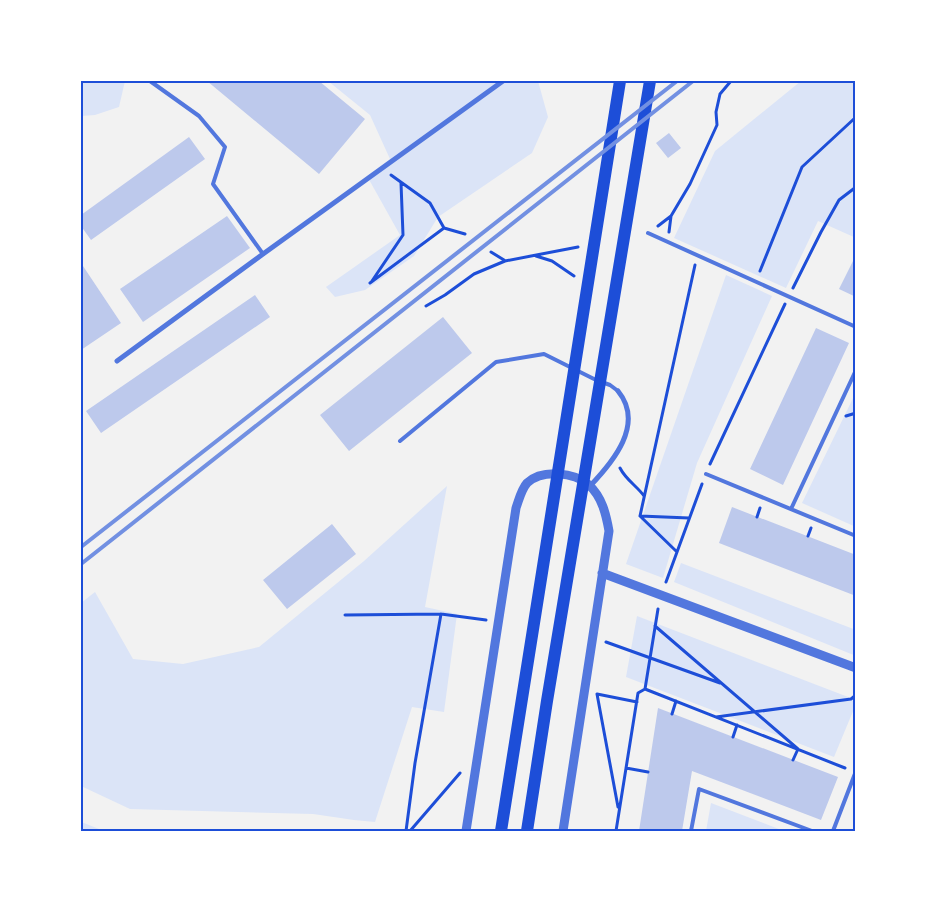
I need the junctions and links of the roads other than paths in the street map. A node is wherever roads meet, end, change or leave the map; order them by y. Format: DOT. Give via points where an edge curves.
graph roads {
  1 [pos="150,81"];
  2 [pos="503,81"];
  3 [pos="620,81"];
  4 [pos="650,81"];
  5 [pos="648,233"];
  6 [pos="263,254"];
  7 [pos="856,327"];
  8 [pos="117,362"];
  9 [pos="856,370"];
  10 [pos="618,391"];
  11 [pos="400,441"];
  12 [pos="706,474"];
  13 [pos="590,486"];
  14 [pos="791,509"];
  15 [pos="856,536"];
  16 [pos="602,573"];
  17 [pos="856,668"];
  18 [pos="856,771"];
  19 [pos="466,831"];
  20 [pos="501,831"];
  21 [pos="527,831"];
  22 [pos="563,831"];
  23 [pos="691,831"];
  24 [pos="812,831"];
  25 [pos="833,831"];
  1 -- 6 [label="lane" via="199,116 225,147 213,184"];
  2 -- 6 [label="street"];
  3 -- 20 [label="main road"];
  4 -- 21 [label="main road"];
  5 -- 7 [label="lane"];
  6 -- 8 [label="street"];
  9 -- 14 [label="lane"];
  10 -- 11 [label="lane" via="544,354 496,362"];
  10 -- 13 [label="street" via="628,413 629,428 612,461"];
  12 -- 14 [label="lane"];
  13 -- 16 [label="street" via="606,513 609,531"];
  13 -- 19 [label="street" via="570,476 546,474 527,484 520,494"];
  14 -- 15 [label="lane"];
  16 -- 17 [label="street"];
  16 -- 22 [label="street"];
  18 -- 25 [label="lane"];
  23 -- 24 [label="lane" via="699,789"];
}
